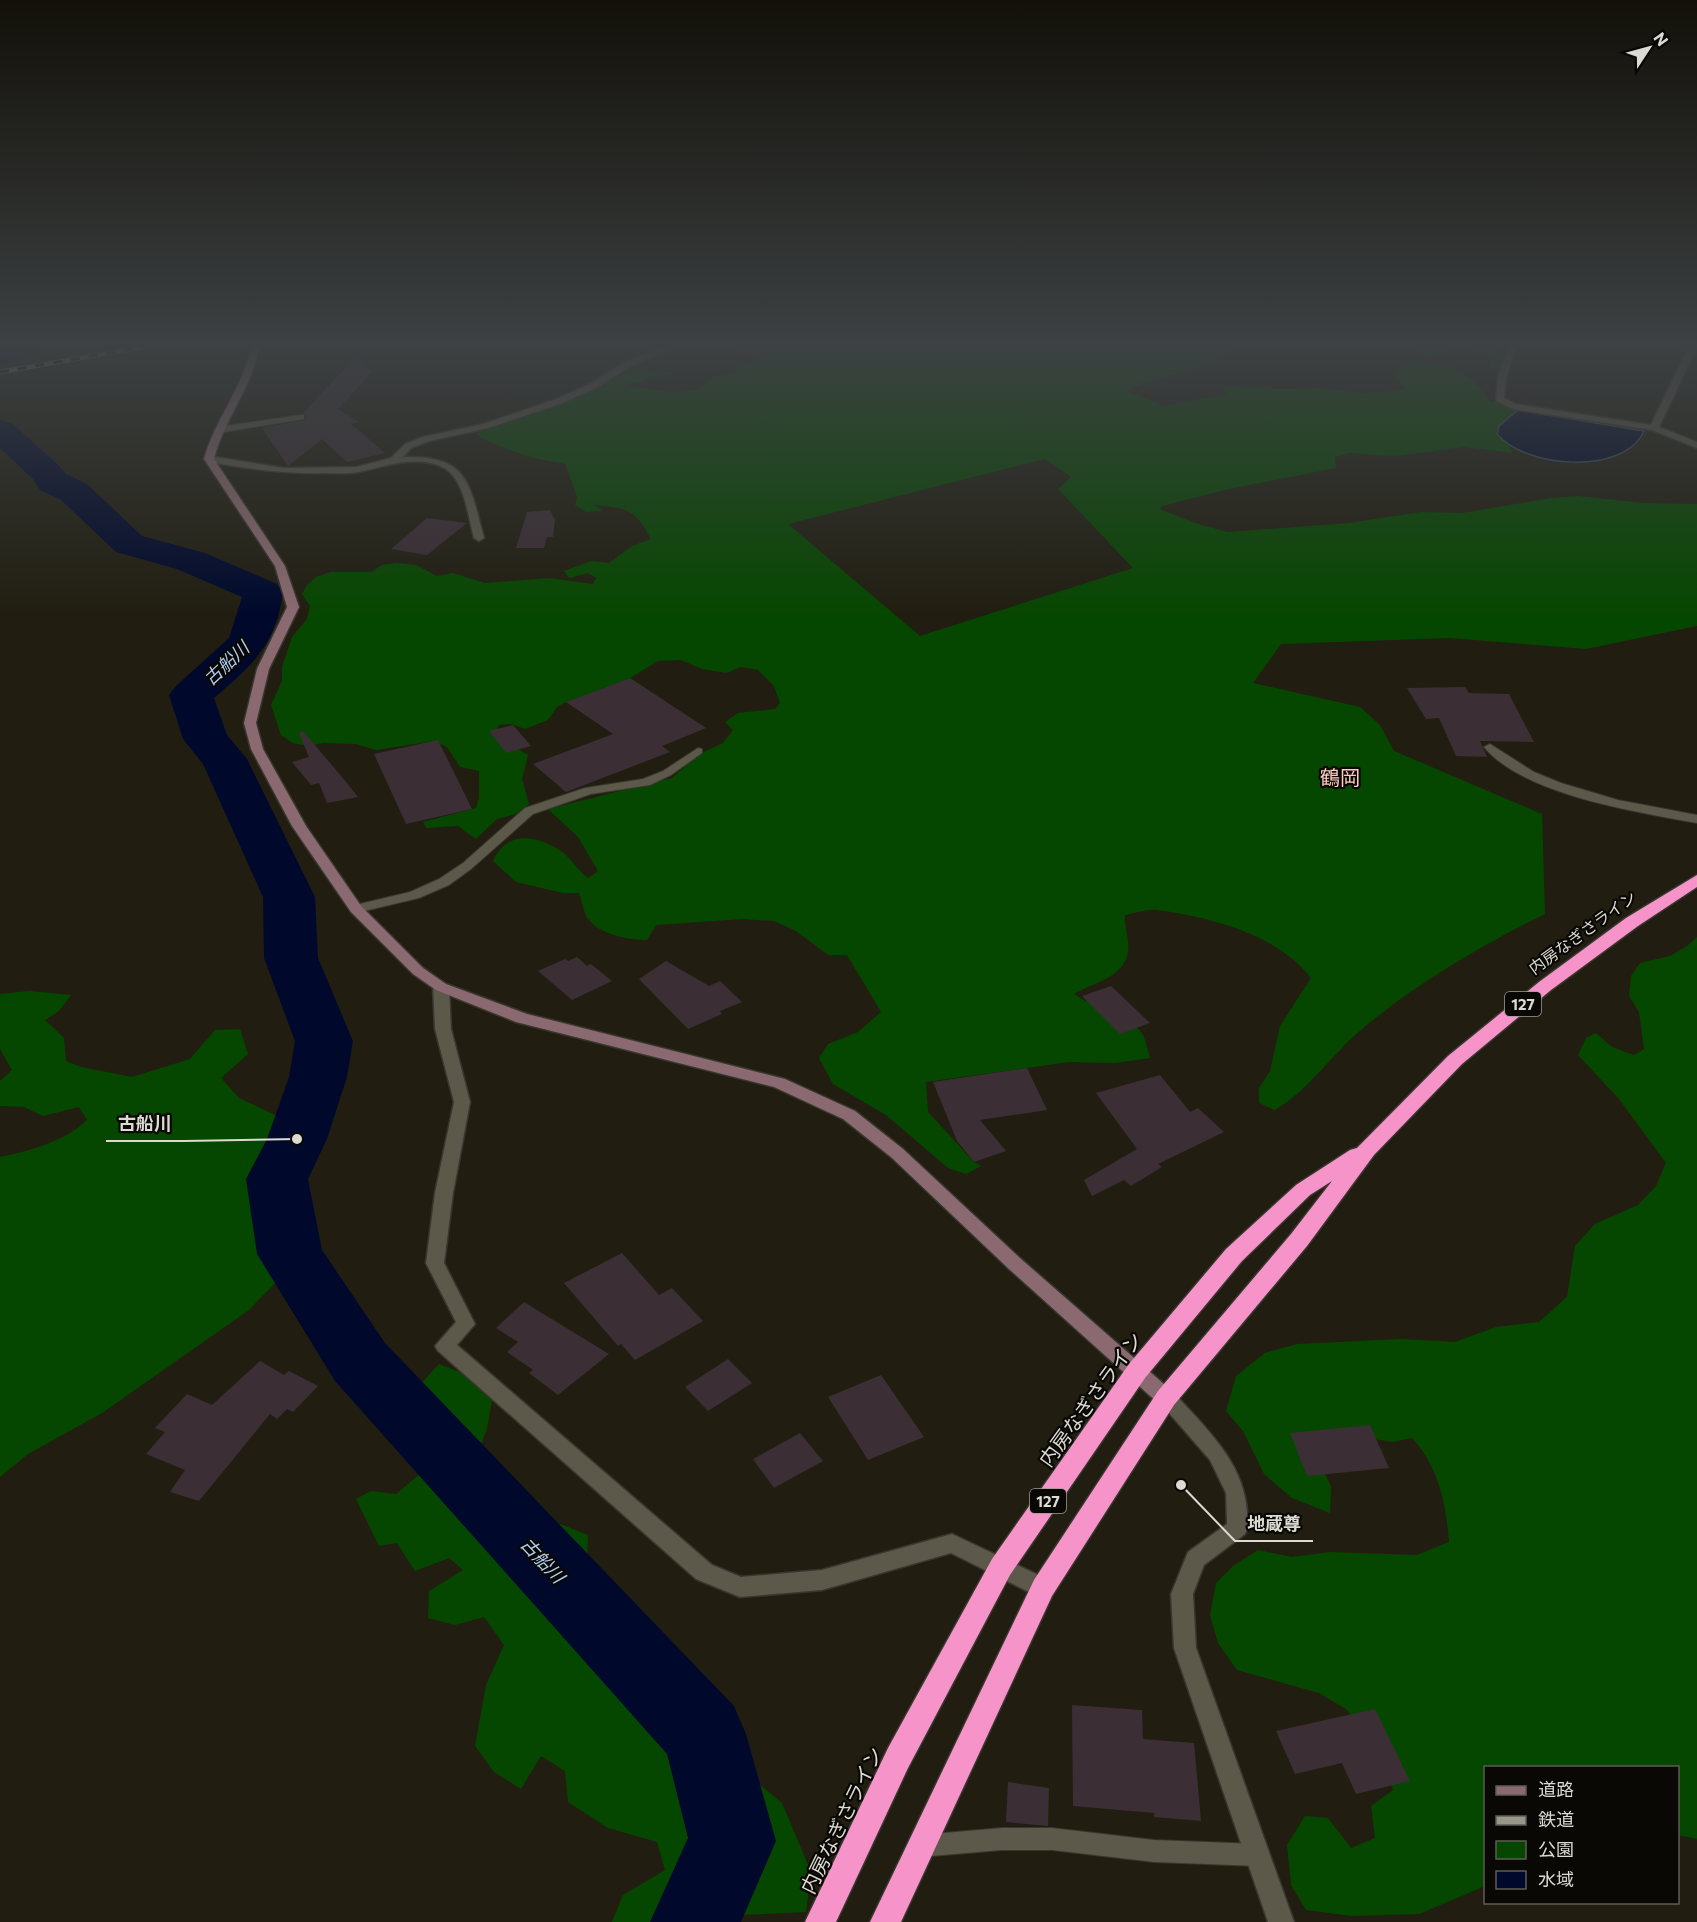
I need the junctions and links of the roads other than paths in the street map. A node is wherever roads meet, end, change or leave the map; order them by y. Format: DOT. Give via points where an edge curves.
graph roads {
  1 [pos="214,436"];
  2 [pos="441,436"];
  3 [pos="1673,436"];
  4 [pos="1697,445"];
  5 [pos="209,459"];
  6 [pos="394,460"];
  7 [pos="479,538"];
  8 [pos="1490,747"];
  9 [pos="698,751"];
  10 [pos="1697,819"];
  11 [pos="1697,880"];
  12 [pos="356,909"];
  13 [pos="441,987"];
  14 [pos="1366,1150"];
  15 [pos="1137,1371"];
  16 [pos="1166,1398"];
  17 [pos="1001,1567"];
  18 [pos="1043,1588"];
  19 [pos="920,1846"];
  20 [pos="1258,1855"];
  21 [pos="820,1922"];
  22 [pos="885,1922"];
  23 [pos="1281,1922"];
  1 -- 5 [label="street"];
  2 -- 6 [label="street" via="408,446"];
  3 -- 4 [label="street"];
  5 -- 6 [label="street" via="285,471 357,470"];
  5 -- 12 [label="street" via="280,566 293,607 263,669 250,723 257,749 299,826"];
  6 -- 7 [label="street" via="414,459 453,467 466,491"];
  8 -- 10 [label="lane" via="1499,757 1548,782"];
  9 -- 12 [label="lane" via="668,773 645,782 589,791 529,811 444,882 414,895"];
  11 -- 14 [label="highway, 内房なぎさライン / 127" via="1545,986 1455,1060"];
  12 -- 13 [label="street" via="385,940"];
  13 -- 15 [label="street" via="522,1018 779,1083 849,1115 897,1152 1015,1264"];
  13 -- 17 [label="street" via="443,1029 462,1102 435,1263 466,1324 445,1346 704,1572 740,1587 822,1580 952,1544"];
  14 -- 15 [label="highway, 内房なぎさライン / 127" via="1303,1190 1243,1247"];
  14 -- 16 [label="highway, 内房なぎさライン / 127" via="1299,1240"];
  15 -- 16 [label="street"];
  15 -- 17 [label="highway, 内房なぎさライン / 127"];
  16 -- 18 [label="highway, 内房なぎさライン / 127"];
  16 -- 20 [label="street" via="1217,1454 1236,1492 1238,1528 1196,1559 1182,1594 1185,1647"];
  17 -- 18 [label="street"];
  17 -- 21 [label="highway, 内房なぎさライン / 127" via="898,1758"];
  18 -- 19 [label="highway, 内房なぎさライン / 127"];
  19 -- 20 [label="lane" via="1053,1839 1154,1851"];
  19 -- 22 [label="highway, 内房なぎさライン / 127"];
  20 -- 23 [label="street"];
}
